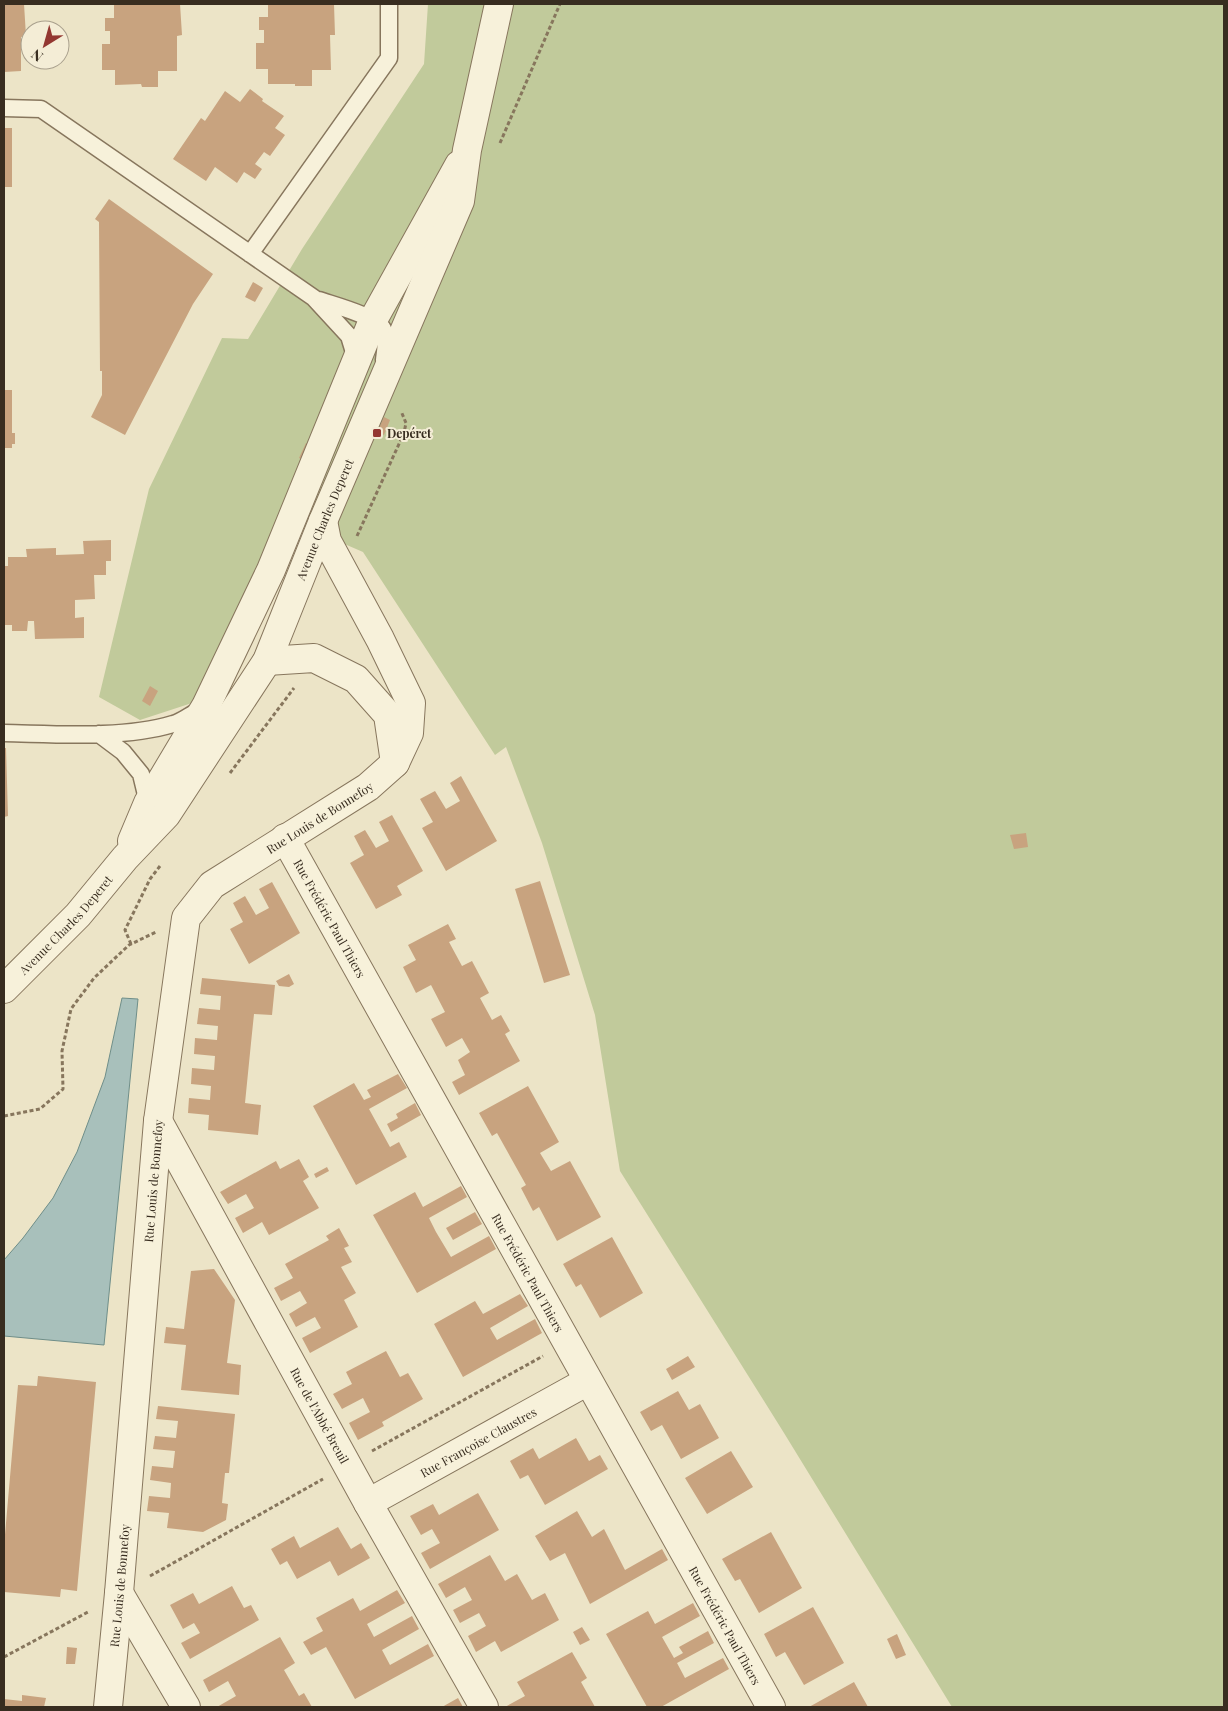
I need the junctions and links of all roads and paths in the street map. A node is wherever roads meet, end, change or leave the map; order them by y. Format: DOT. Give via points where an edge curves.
graph roads {
  1 [pos="389,4"];
  2 [pos="499,4"];
  3 [pos="4,108"];
  4 [pos="467,150"];
  5 [pos="250,254"];
  6 [pos="314,298"];
  7 [pos="372,320"];
  8 [pos="356,360"];
  9 [pos="381,387"];
  10 [pos="323,521"];
  11 [pos="267,661"];
  12 [pos="206,706"];
  13 [pos="4,733"];
  14 [pos="99,734"];
  15 [pos="395,763"];
  16 [pos="148,803"];
  17 [pos="285,838"];
  18 [pos="125,858"];
  19 [pos="186,918"];
  20 [pos="4,989"];
  21 [pos="4,1116"];
  22 [pos="158,1121"];
  23 [pos="568,1343"];
  24 [pos="588,1381"];
  25 [pos="347,1465"];
  26 [pos="368,1503"];
  27 [pos="119,1593"];
  28 [pos="4,1657"];
  29 [pos="108,1707"];
  30 [pos="186,1707"];
  31 [pos="484,1707"];
  32 [pos="771,1707"];
  1 -- 5 [label="lane" via="388,58"];
  2 -- 4 [label="street, Avenue Charles Deperet"];
  3 -- 5 [label="lane" via="41,109"];
  4 -- 7 [label="street, Avenue Charles Deperet"];
  4 -- 9 [label="street, Avenue Charles Deperet" via="460,201"];
  5 -- 6 [label="lane"];
  6 -- 7 [label="lane"];
  6 -- 8 [label="lane" via="349,336"];
  7 -- 8 [label="street, Avenue Charles Deperet"];
  7 -- 9 [label="lane" via="382,328 386,340"];
  8 -- 12 [label="street, Avenue Charles Deperet" via="270,570"];
  9 -- 10 [label="street, Avenue Charles Deperet"];
  10 -- 11 [label="street, Avenue Charles Deperet"];
  10 -- 15 [label="street, Rue Louis de Bonnefoy" via="327,541 411,703 410,733"];
  11 -- 15 [label="street" via="314,658 356,679 388,715"];
  11 -- 18 [label="street, Avenue Charles Deperet" via="166,815"];
  12 -- 14 [label="lane" via="174,724 134,732"];
  12 -- 16 [label="street, Avenue Charles Deperet"];
  13 -- 14 [label="lane"];
  14 -- 16 [label="lane" via="123,752 141,774"];
  15 -- 17 [label="street, Rue Louis de Bonnefoy" via="368,787"];
  16 -- 18 [label="street, Avenue Charles Deperet"];
  17 -- 19 [label="street, Rue Louis de Bonnefoy" via="212,885"];
  17 -- 23 [label="street, Rue Frédéric Paul Thiers"];
  18 -- 20 [label="street, Avenue Charles Deperet" via="78,915"];
  19 -- 21 [label="path" via="129,945 94,978 71,1009 62,1051 63,1089 40,1109"];
  19 -- 22 [label="street, Rue Louis de Bonnefoy"];
  22 -- 25 [label="street, Rue de l'Abbé Breuil"];
  22 -- 27 [label="street, Rue Louis de Bonnefoy"];
  23 -- 24 [label="street, Rue Frédéric Paul Thiers"];
  23 -- 25 [label="path"];
  24 -- 26 [label="street, Rue Françoise Claustres"];
  24 -- 32 [label="street, Rue Frédéric Paul Thiers"];
  25 -- 26 [label="street, Rue de l'Abbé Breuil"];
  25 -- 27 [label="path"];
  26 -- 31 [label="street, Rue de l'Abbé Breuil"];
  27 -- 28 [label="path"];
  27 -- 29 [label="street, Rue Louis de Bonnefoy"];
  27 -- 30 [label="street"];
}
